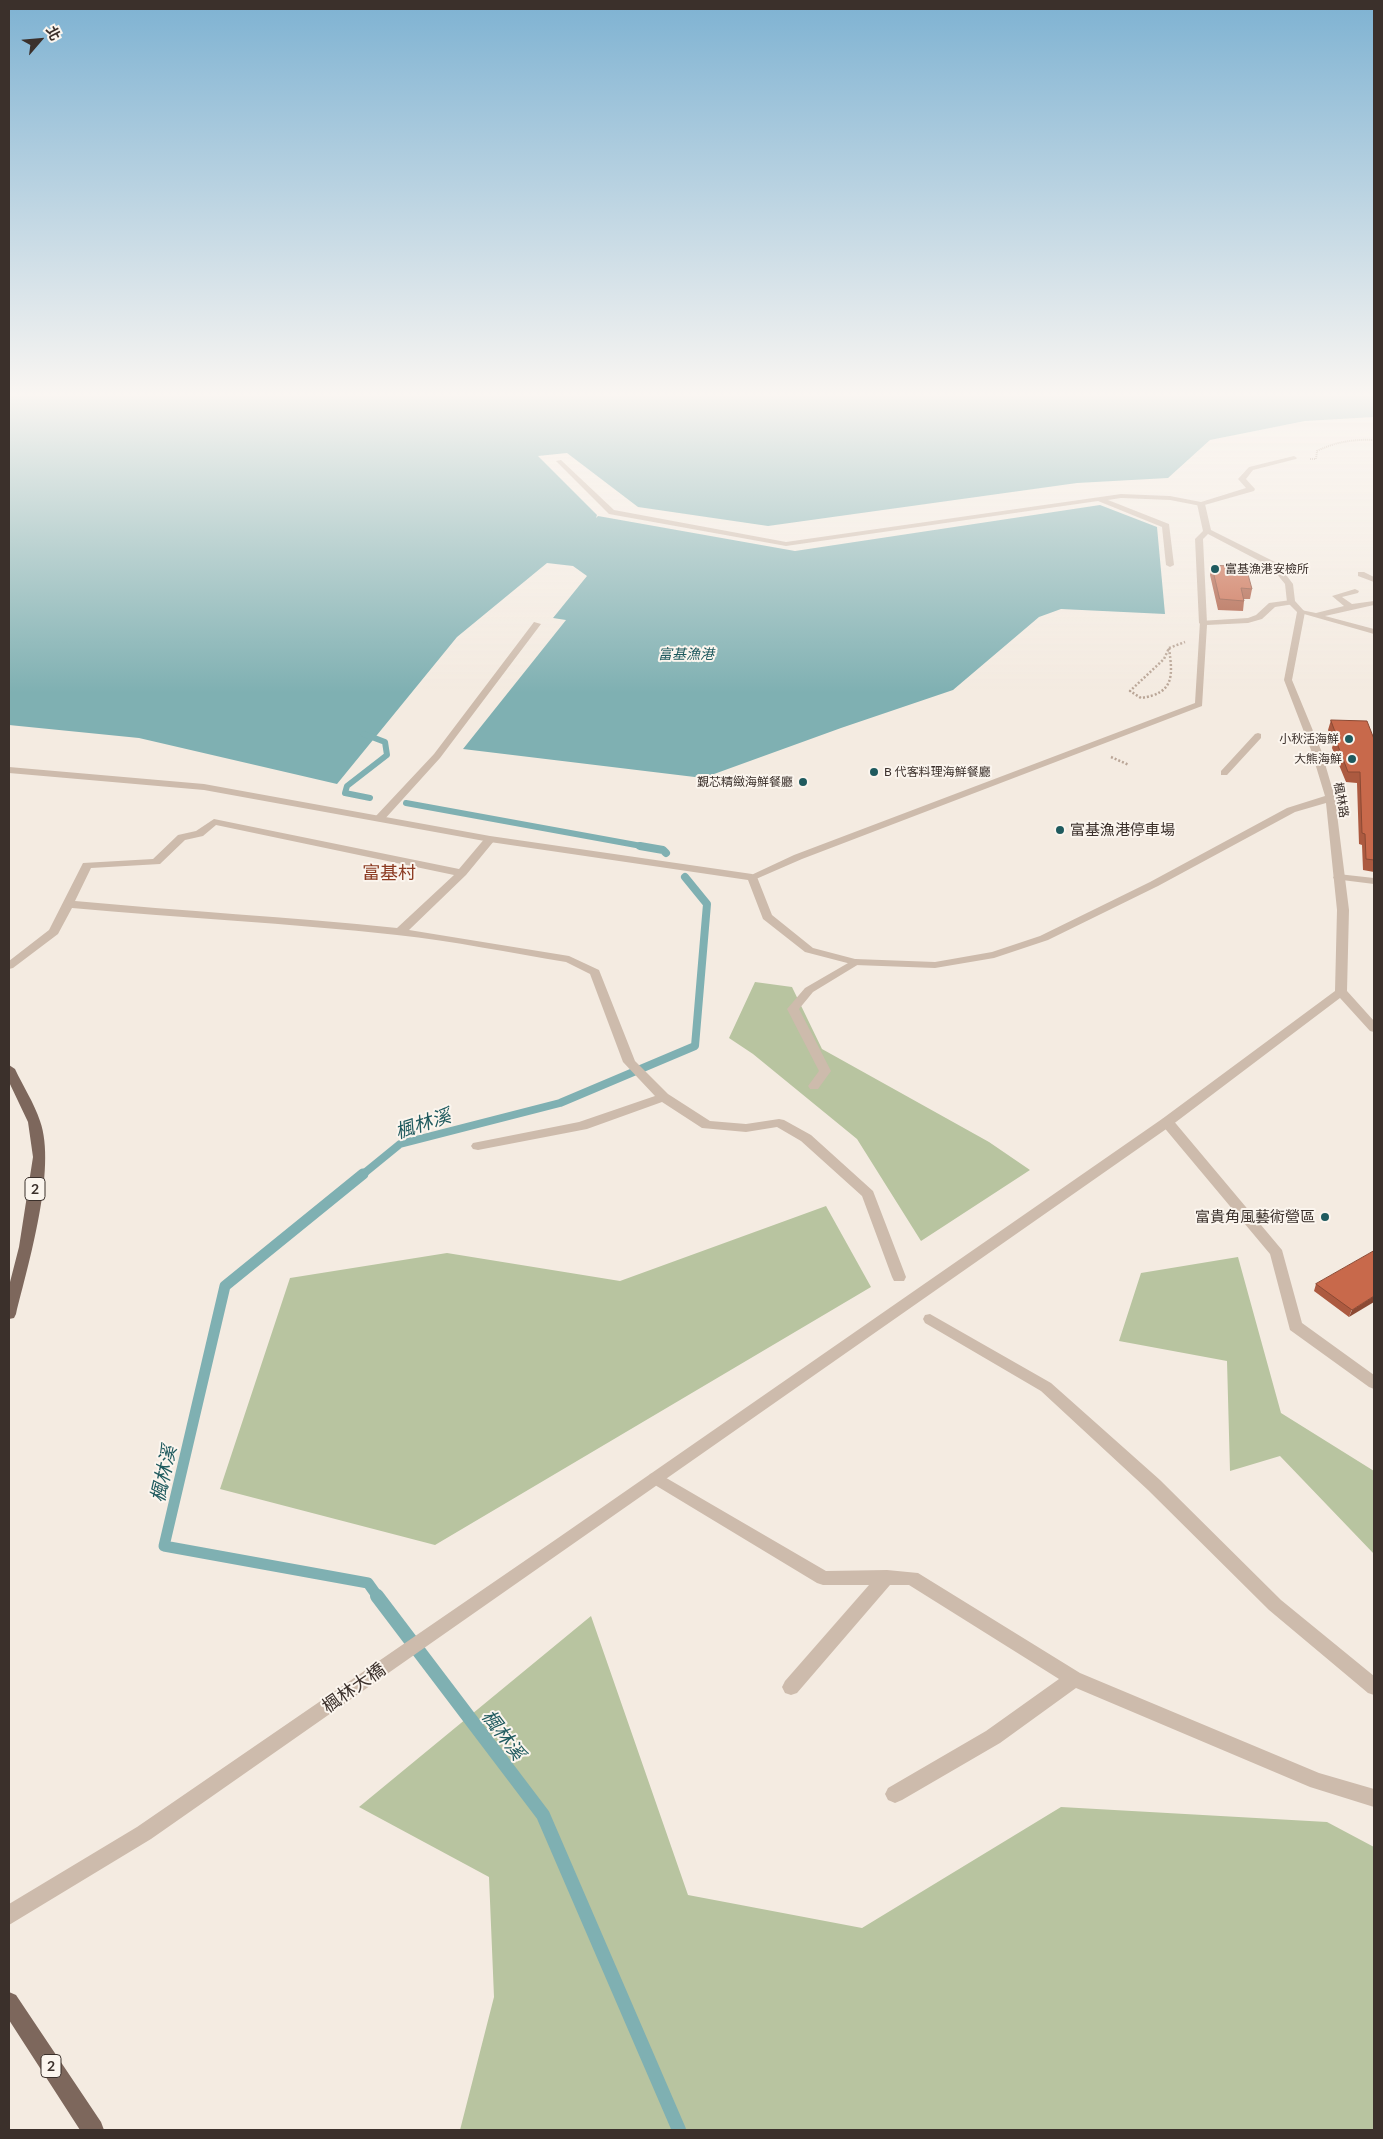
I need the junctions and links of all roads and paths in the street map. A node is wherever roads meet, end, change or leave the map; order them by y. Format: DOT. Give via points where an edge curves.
graph roads {
  1 [pos="593,494"];
  2 [pos="1235,494"];
  3 [pos="1098,499"];
  4 [pos="1201,504"];
  5 [pos="1207,531"];
  6 [pos="1170,565"];
  7 [pos="1361,574"];
  8 [pos="1374,580"];
  9 [pos="1355,591"];
  10 [pos="1291,602"];
  11 [pos="1374,603"];
  12 [pos="1350,606"];
  13 [pos="1301,612"];
  14 [pos="1316,616"];
  15 [pos="1203,622"];
  16 [pos="537,624"];
  17 [pos="1374,632"];
  18 [pos="1202,635"];
  19 [pos="1168,648"];
  20 [pos="1258,736"];
  21 [pos="9,770"];
  22 [pos="1224,773"];
  23 [pos="1330,798"];
  24 [pos="379,819"];
  25 [pos="490,839"];
  26 [pos="462,873"];
  27 [pos="752,876"];
  28 [pos="1338,877"];
  29 [pos="1374,881"];
  30 [pos="68,904"];
  31 [pos="400,932"];
  32 [pos="855,962"];
  33 [pos="9,966"];
  34 [pos="1341,992"];
  35 [pos="1374,1028"];
  36 [pos="9,1069"];
  37 [pos="814,1086"];
  38 [pos="663,1097"];
  39 [pos="1167,1122"];
  40 [pos="478,1146"];
  41 [pos="899,1277"];
  42 [pos="9,1314"];
  43 [pos="930,1319"];
  44 [pos="1374,1383"];
  45 [pos="656,1478"];
  46 [pos="887,1577"];
  47 [pos="1074,1679"];
  48 [pos="791,1686"];
  49 [pos="1374,1687"];
  50 [pos="895,1794"];
  51 [pos="1374,1798"];
  52 [pos="9,1915"];
  53 [pos="9,2002"];
  54 [pos="93,2130"];
  1 -- 3 [label="street" via="612,512 786,544"];
  2 -- 4 [label="street"];
  3 -- 4 [label="street" via="1121,496 1170,498"];
  3 -- 6 [label="street" via="1166,526"];
  4 -- 5 [label="street"];
  5 -- 10 [label="street" via="1274,565 1289,584"];
  5 -- 15 [label="street" via="1199,538"];
  7 -- 8 [label="street"];
  9 -- 12 [label="street" via="1336,596"];
  10 -- 13 [label="street"];
  10 -- 15 [label="street" via="1272,605 1259,617 1248,620"];
  11 -- 12 [label="street"];
  12 -- 14 [label="street"];
  13 -- 14 [label="street"];
  13 -- 23 [label="street, 楓林路" via="1288,680 1316,750"];
  14 -- 17 [label="street"];
  15 -- 18 [label="street"];
  16 -- 24 [label="street" via="438,756"];
  18 -- 19 [label="path"];
  18 -- 27 [label="street" via="1199,704"];
  19 -- 19 [label="path" via="1172,665 1166,688 1160,695 1140,698 1130,691 1164,659"];
  20 -- 22 [label="street"];
  21 -- 24 [label="street" via="204,787"];
  23 -- 28 [label="street, 楓林路"];
  23 -- 32 [label="street" via="1291,810 1154,884 1044,938 994,955 935,965"];
  24 -- 25 [label="street"];
  25 -- 26 [label="street"];
  25 -- 27 [label="street"];
  26 -- 30 [label="street" via="214,822 199,834 182,837 156,862 87,865"];
  26 -- 31 [label="street"];
  27 -- 32 [label="street" via="767,917 809,950"];
  28 -- 29 [label="street"];
  28 -- 34 [label="street, 楓林路" via="1343,910"];
  30 -- 31 [label="street"];
  30 -- 33 [label="street" via="54,932"];
  31 -- 38 [label="street" via="569,958 595,972 629,1062"];
  32 -- 37 [label="street" via="808,990 793,1009 825,1071"];
  34 -- 35 [label="street"];
  34 -- 39 [label="street, 楓林大橋"];
  36 -- 42 [label="main road, 2" via="34,1122 40,1157 26,1247"];
  38 -- 40 [label="street" via="582,1126"];
  38 -- 41 [label="street" via="707,1125 746,1128 779,1124 806,1138 868,1194"];
  39 -- 44 [label="street" via="1277,1253 1295,1326"];
  39 -- 45 [label="street, 楓林大橋"];
  43 -- 49 [label="street" via="1046,1387 1154,1485 1275,1605"];
  45 -- 46 [label="street" via="823,1578"];
  45 -- 52 [label="street, 楓林大橋" via="144,1833"];
  46 -- 47 [label="street" via="912,1578"];
  46 -- 48 [label="street"];
  47 -- 50 [label="street" via="993,1737"];
  47 -- 51 [label="street" via="1317,1781"];
  53 -- 54 [label="main road, 2"];
}
